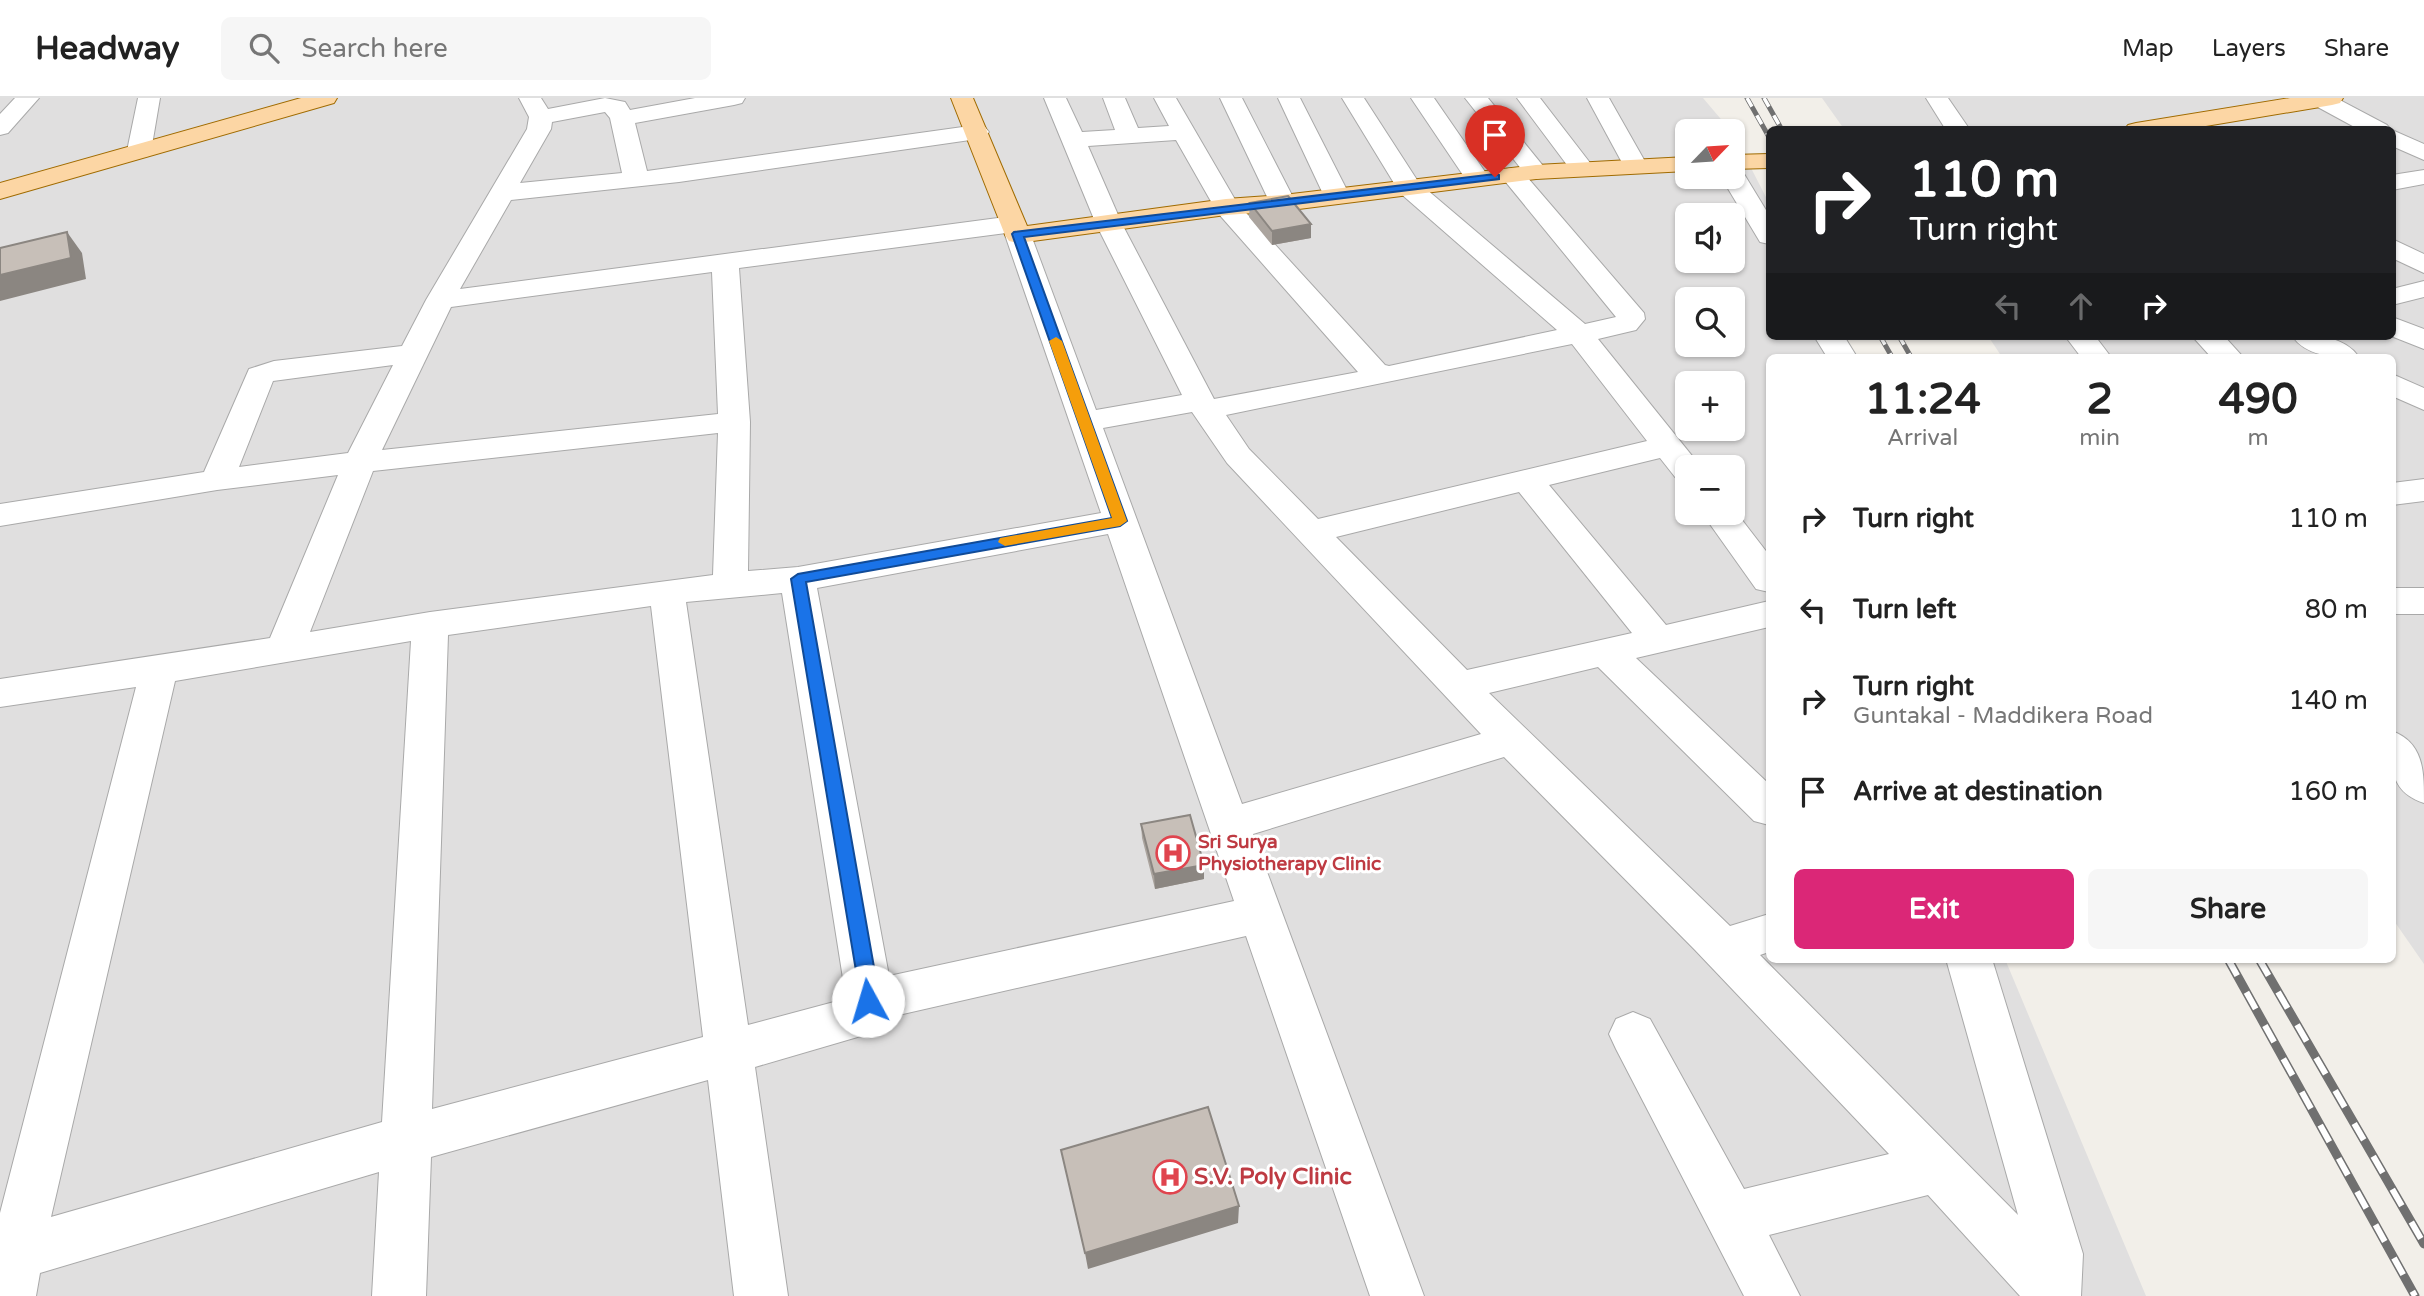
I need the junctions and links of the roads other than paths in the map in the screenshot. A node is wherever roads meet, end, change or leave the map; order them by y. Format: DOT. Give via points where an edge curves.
graph roads {
  1 [pos="28,98"];
  2 [pos="149,98"];
  3 [pos="326,98"];
  4 [pos="734,98"];
  5 [pos="962,98"];
  6 [pos="1055,98"];
  7 [pos="1114,98"];
  8 [pos="1165,98"];
  9 [pos="1231,98"];
  10 [pos="1289,98"];
  11 [pos="1353,98"];
  12 [pos="1422,98"];
  13 [pos="1476,98"];
  14 [pos="1528,98"];
  15 [pos="1598,98"];
  16 [pos="1937,98"];
  17 [pos="2327,99"];
  18 [pos="295,102"];
  19 [pos="2272,102"];
  20 [pos="535,108"];
  21 [pos="622,118"];
  22 [pos="1955,126"];
  23 [pos="2155,126"];
  24 [pos="2372,126"];
  25 [pos="0,128"];
  26 [pos="977,132"];
  27 [pos="1182,132"];
  28 [pos="1129,136"];
  29 [pos="2396,138"];
  30 [pos="1075,140"];
  31 [pos="139,151"];
  32 [pos="2424,153"];
  33 [pos="1745,162"];
  34 [pos="1766,162"];
  35 [pos="1675,164"];
  36 [pos="1635,165"];
  37 [pos="1582,168"];
  38 [pos="1524,173"];
  39 [pos="2424,177"];
  40 [pos="636,179"];
  41 [pos="1478,179"];
  42 [pos="2396,182"];
  43 [pos="1409,188"];
  44 [pos="1741,189"];
  45 [pos="0,191"];
  46 [pos="501,194"];
  47 [pos="1337,196"];
  48 [pos="1283,203"];
  49 [pos="1226,207"];
  50 [pos="1109,224"];
  51 [pos="1015,229"];
  52 [pos="1766,231"];
  53 [pos="2396,249"];
  54 [pos="725,262"];
  55 [pos="2424,265"];
  56 [pos="2424,289"];
  57 [pos="2396,296"];
  58 [pos="440,300"];
  59 [pos="2396,328"];
  60 [pos="1579,334"];
  61 [pos="2083,340"];
  62 [pos="2211,340"];
  63 [pos="2313,340"];
  64 [pos="2424,340"];
  65 [pos="413,354"];
  66 [pos="2094,354"];
  67 [pos="2225,354"];
  68 [pos="2339,354"];
  69 [pos="1389,375"];
  70 [pos="2396,385"];
  71 [pos="2424,401"];
  72 [pos="1203,405"];
  73 [pos="734,422"];
  74 [pos="1084,422"];
  75 [pos="1676,455"];
  76 [pos="1675,458"];
  77 [pos="360,462"];
  78 [pos="217,480"];
  79 [pos="1527,480"];
  80 [pos="2424,490"];
  81 [pos="2396,494"];
  82 [pos="0,515"];
  83 [pos="1120,521"];
  84 [pos="1728,525"];
  85 [pos="1312,532"];
  86 [pos="1766,576"];
  87 [pos="798,579"];
  88 [pos="730,584"];
  89 [pos="667,591"];
  90 [pos="2396,601"];
  91 [pos="2424,601"];
  92 [pos="1766,615"];
  93 [pos="430,625"];
  94 [pos="1658,640"];
  95 [pos="284,650"];
  96 [pos="1605,652"];
  97 [pos="159,670"];
  98 [pos="1459,686"];
  99 [pos="0,693"];
  100 [pos="1511,740"];
  101 [pos="2396,751"];
  102 [pos="2424,788"];
  103 [pos="1766,807"];
  104 [pos="1229,825"];
  105 [pos="1261,915"];
  106 [pos="1766,934"];
  107 [pos="1723,948"];
  108 [pos="1970,963"];
  109 [pos="868,1001"];
  110 [pos="1633,1034"];
  111 [pos="727,1052"];
  112 [pos="405,1140"];
  113 [pos="1936,1168"];
  114 [pos="1732,1218"];
  115 [pos="8,1269"];
  116 [pos="2053,1294"];
  117 [pos="399,1296"];
  118 [pos="761,1296"];
  119 [pos="1397,1296"];
  120 [pos="1773,1296"];
  1 -- 25 [label="street"];
  2 -- 31 [label="street"];
  3 -- 18 [label="main road"];
  4 -- 21 [label="street"];
  5 -- 26 [label="main road"];
  6 -- 30 [label="street"];
  7 -- 28 [label="street"];
  8 -- 27 [label="street"];
  9 -- 48 [label="street"];
  10 -- 47 [label="street"];
  11 -- 43 [label="street"];
  12 -- 41 [label="street"];
  13 -- 38 [label="street"];
  14 -- 37 [label="street"];
  15 -- 36 [label="street"];
  16 -- 22 [label="street"];
  17 -- 19 [label="main road"];
  17 -- 24 [label="street"];
  18 -- 31 [label="main road"];
  19 -- 23 [label="main road"];
  20 -- 21 [label="street" via="614,105"];
  20 -- 46 [label="street" via="539,129"];
  21 -- 40 [label="street"];
  26 -- 40 [label="street"];
  26 -- 51 [label="main road"];
  27 -- 28 [label="street"];
  27 -- 49 [label="street"];
  28 -- 30 [label="street"];
  29 -- 32 [label="street"];
  30 -- 50 [label="street"];
  31 -- 45 [label="main road"];
  33 -- 34 [label="main road"];
  35 -- 36 [label="main road"];
  36 -- 37 [label="main road"];
  37 -- 38 [label="main road"];
  38 -- 41 [label="main road"];
  38 -- 60 [label="street" via="1630,313 1626,324"];
  39 -- 42 [label="street"];
  40 -- 46 [label="street"];
  41 -- 43 [label="main road"];
  43 -- 47 [label="main road"];
  43 -- 60 [label="street"];
  44 -- 52 [label="street"];
  46 -- 58 [label="street"];
  47 -- 48 [label="main road"];
  48 -- 49 [label="main road"];
  49 -- 50 [label="main road"];
  49 -- 69 [label="street" via="1374,371"];
  50 -- 51 [label="main road"];
  50 -- 72 [label="street"];
  51 -- 54 [label="street"];
  51 -- 74 [label="street"];
  53 -- 55 [label="street"];
  54 -- 58 [label="street"];
  54 -- 73 [label="street"];
  56 -- 57 [label="street"];
  58 -- 65 [label="street"];
  59 -- 64 [label="street"];
  60 -- 69 [label="street"];
  60 -- 75 [label="street"];
  61 -- 66 [label="street"];
  62 -- 67 [label="street"];
  63 -- 68 [label="street"];
  65 -- 77 [label="street"];
  65 -- 78 [label="street" via="274,369 260,375"];
  69 -- 72 [label="street"];
  70 -- 71 [label="street"];
  72 -- 74 [label="street"];
  72 -- 85 [label="street" via="1238,456"];
  73 -- 77 [label="street"];
  73 -- 88 [label="street"];
  74 -- 83 [label="street"];
  76 -- 79 [label="street"];
  77 -- 78 [label="street"];
  77 -- 95 [label="street"];
  78 -- 82 [label="street"];
  79 -- 85 [label="street"];
  79 -- 94 [label="street"];
  80 -- 81 [label="street"];
  83 -- 87 [label="street"];
  83 -- 104 [label="street"];
  84 -- 86 [label="street"];
  85 -- 98 [label="street"];
  87 -- 88 [label="street"];
  87 -- 109 [label="street"];
  88 -- 89 [label="street"];
  89 -- 93 [label="street"];
  89 -- 111 [label="street"];
  90 -- 91 [label="street"];
  92 -- 94 [label="street"];
  93 -- 95 [label="street"];
  93 -- 112 [label="street"];
  94 -- 96 [label="street"];
  95 -- 97 [label="street"];
  96 -- 98 [label="street"];
  96 -- 103 [label="street"];
  97 -- 99 [label="street"];
  97 -- 115 [label="street"];
  98 -- 100 [label="street"];
  100 -- 104 [label="street"];
  100 -- 107 [label="street"];
  101 -- 102 [label="street"];
  104 -- 105 [label="street"];
  105 -- 109 [label="street"];
  105 -- 119 [label="street"];
  106 -- 107 [label="street"];
  107 -- 113 [label="street"];
  108 -- 116 [label="street" via="2056,1254"];
  109 -- 111 [label="street" via="860,1013 844,1021"];
  110 -- 114 [label="street"];
  111 -- 112 [label="street"];
  111 -- 118 [label="street"];
  112 -- 115 [label="street"];
  112 -- 117 [label="street"];
  113 -- 114 [label="street"];
  113 -- 116 [label="street"];
  114 -- 120 [label="street"];
}
